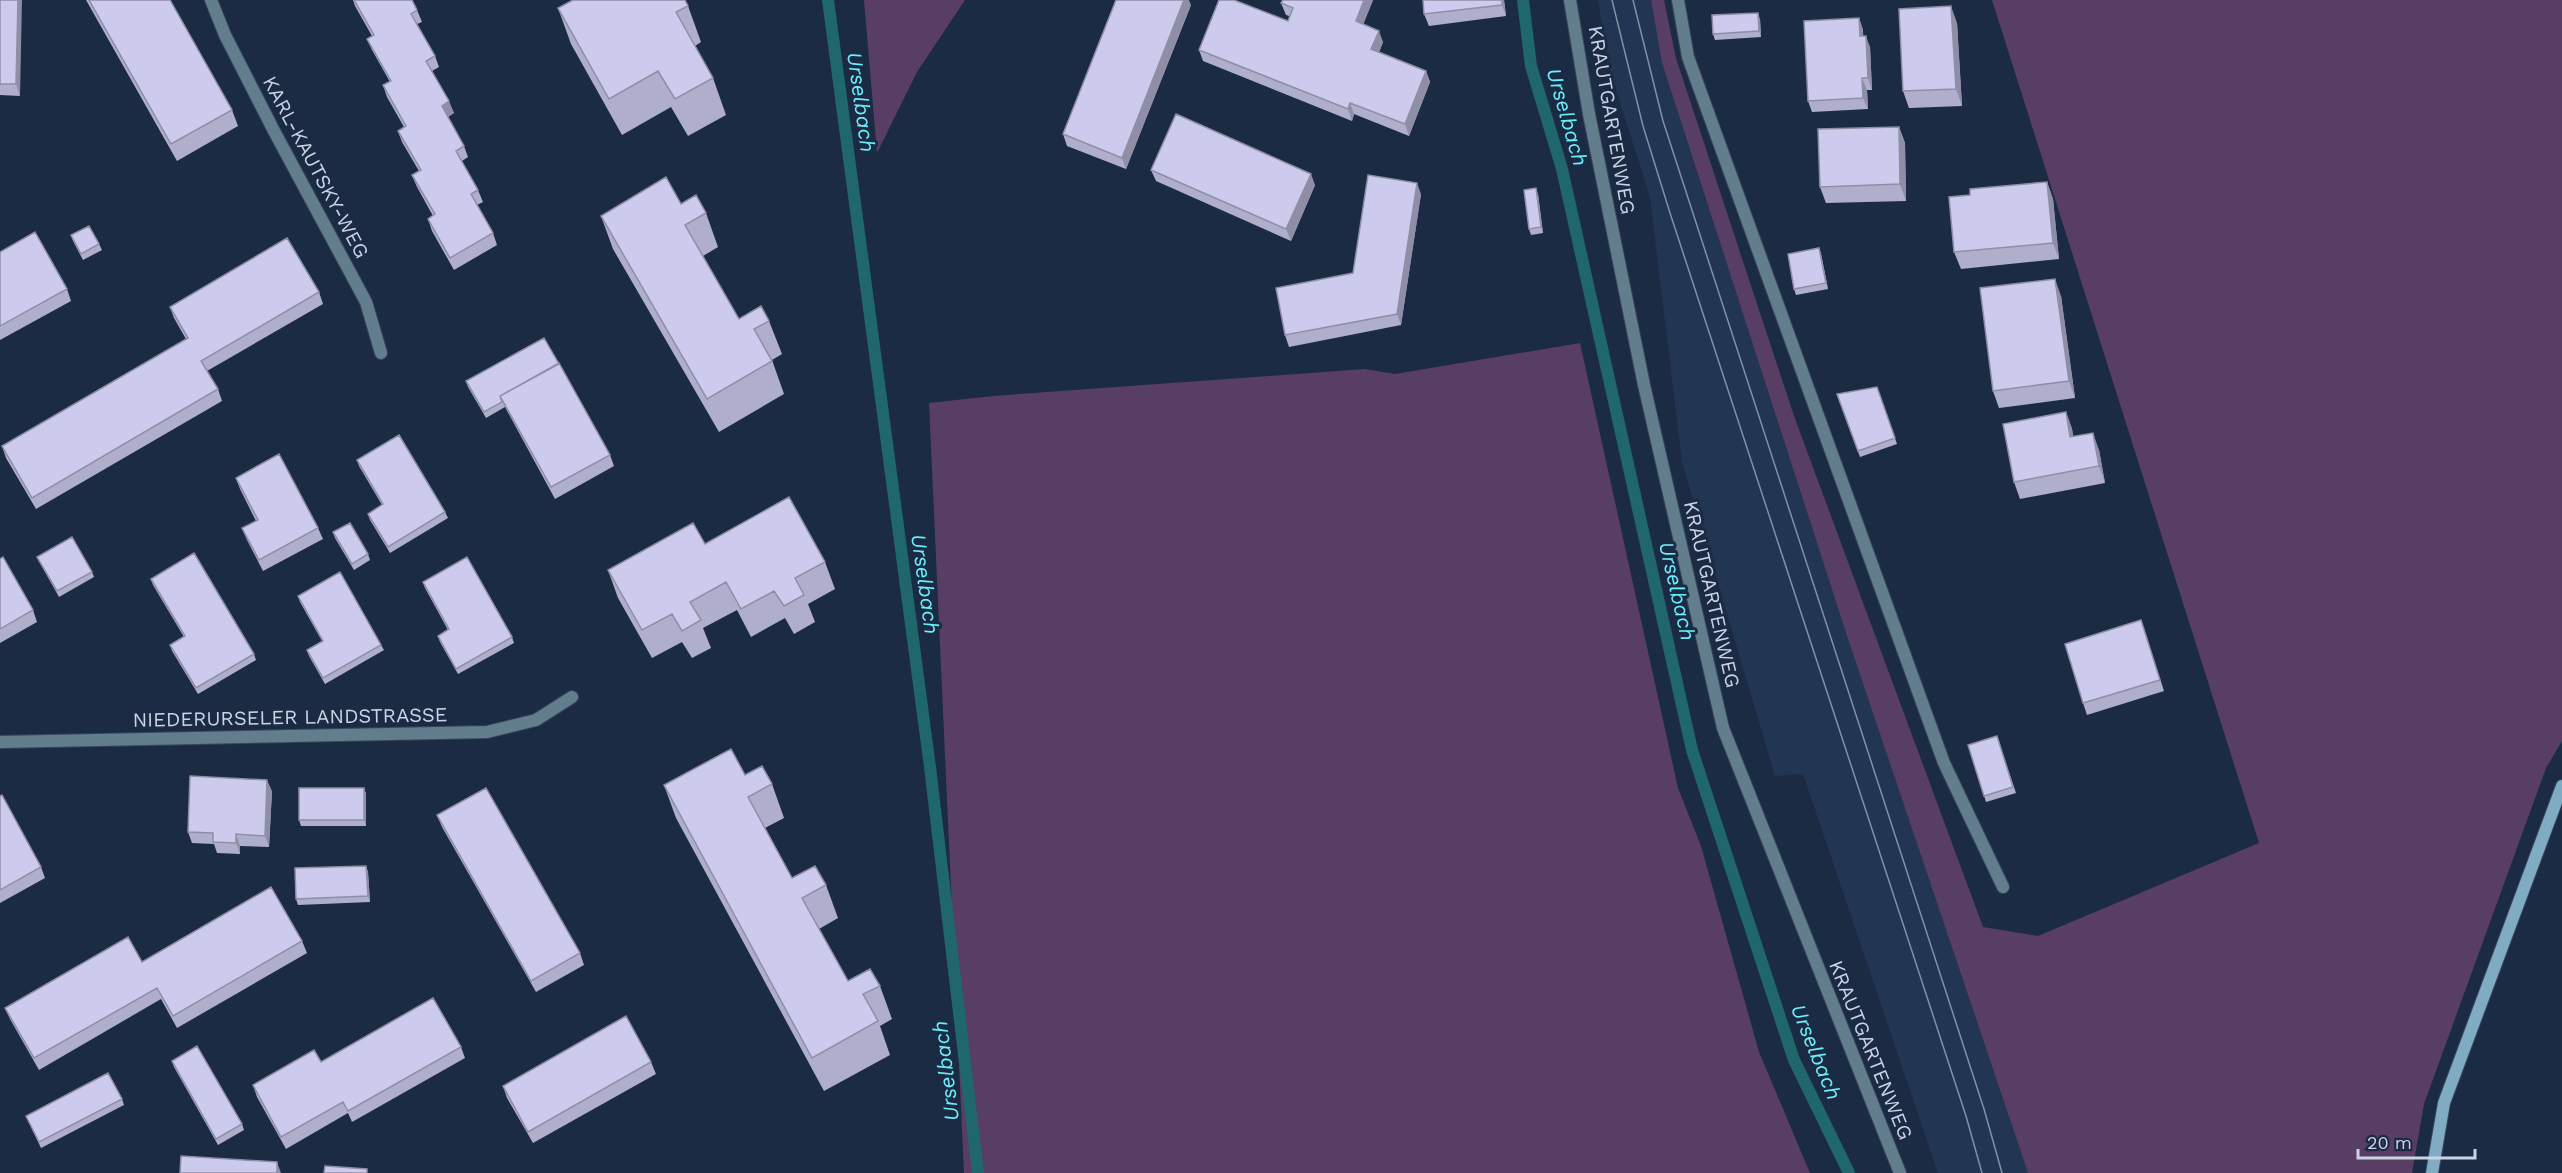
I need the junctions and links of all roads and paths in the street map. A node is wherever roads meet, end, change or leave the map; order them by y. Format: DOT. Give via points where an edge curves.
graph roads {
  1 [pos="211,0"];
  2 [pos="1570,0"];
  3 [pos="1678,0"];
  4 [pos="381,353"];
  5 [pos="572,697"];
  6 [pos="0,742"];
  7 [pos="2562,786"];
  8 [pos="2003,887"];
  9 [pos="1900,1173"];
  10 [pos="2432,1173"];
  1 -- 4 [label="street, KARL-KAUTSKY-WEG" via="269,121 366,302"];
  2 -- 9 [label="street, KRAUTGARTENWEG" via="1641,374 1723,728"];
  3 -- 8 [label="street" via="1688,57 1935,741"];
  5 -- 6 [label="street, NIEDERURSELER LANDSTRASSE" via="536,720 487,732"];
  7 -- 10 [label="main road" via="2445,1103"];
}
